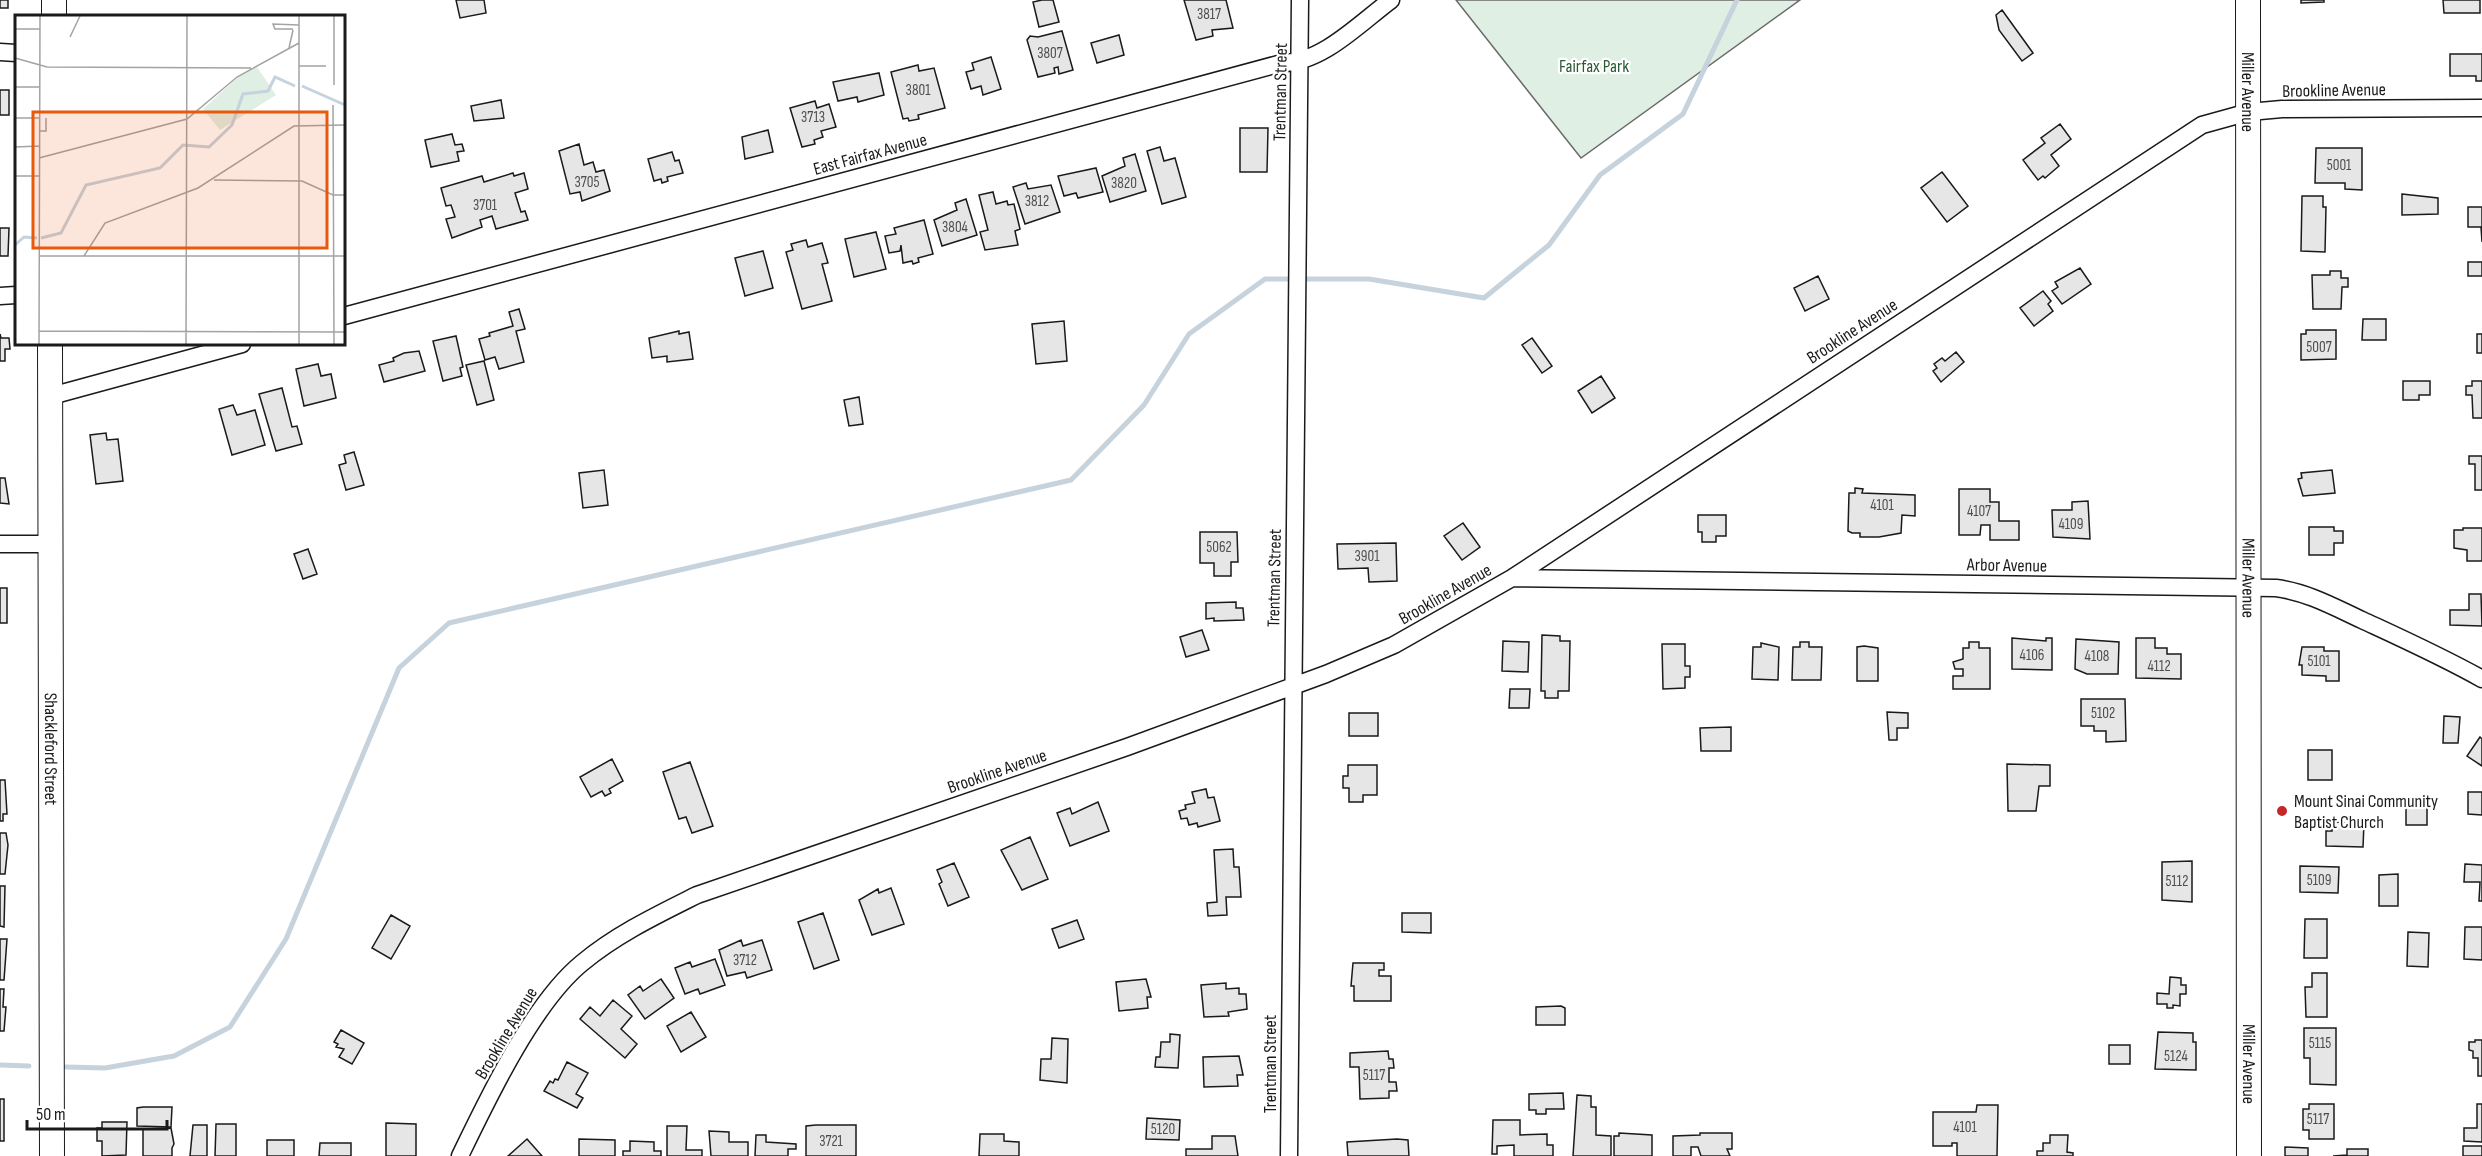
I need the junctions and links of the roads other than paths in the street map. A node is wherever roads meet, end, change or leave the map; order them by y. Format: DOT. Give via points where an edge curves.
graph roads {
  1 [pos="1300,0"];
  2 [pos="1391,0"];
  3 [pos="2248,0"];
  4 [pos="0,52"];
  5 [pos="15,53"];
  6 [pos="1300,63"];
  7 [pos="2482,108"];
  8 [pos="2249,112"];
  9 [pos="15,295"];
  10 [pos="0,296"];
  11 [pos="345,316"];
  12 [pos="50,345"];
  13 [pos="238,345"];
  14 [pos="51,396"];
  15 [pos="0,544"];
  16 [pos="52,544"];
  17 [pos="1512,578"];
  18 [pos="2248,588"];
  19 [pos="2482,679"];
  20 [pos="1292,686"];
  21 [pos="52,1156"];
  22 [pos="460,1156"];
  23 [pos="1289,1156"];
  24 [pos="2249,1156"];
  1 -- 6 [label="street, Trentman Street"];
  2 -- 6 [label="street, East Fairfax Avenue"];
  3 -- 8 [label="main road, Miller Avenue"];
  4 -- 5 [label="street"];
  6 -- 11 [label="street, East Fairfax Avenue" via="1271,66"];
  6 -- 20 [label="street, Trentman Street"];
  7 -- 8 [label="street, Brookline Avenue"];
  8 -- 17 [label="street, Brookline Avenue" via="2202,125 2169,145"];
  8 -- 18 [label="main road, Miller Avenue"];
  9 -- 10 [label="street"];
  12 -- 14 [label="main road, Shackleford Street"];
  13 -- 14 [label="street"];
  14 -- 16 [label="main road, Shackleford Street"];
  15 -- 16 [label="street"];
  16 -- 21 [label="main road, Shackleford Street"];
  17 -- 18 [label="street, Arbor Avenue"];
  17 -- 20 [label="street, Brookline Avenue" via="1394,645"];
  18 -- 19 [label="street, Arbor Avenue" via="2295,590"];
  18 -- 24 [label="main road, Miller Avenue"];
  20 -- 22 [label="street, Brookline Avenue" via="1127,747 763,870 697,895 641,923 599,950 555,990 529,1028"];
  20 -- 23 [label="street, Trentman Street"];
}
